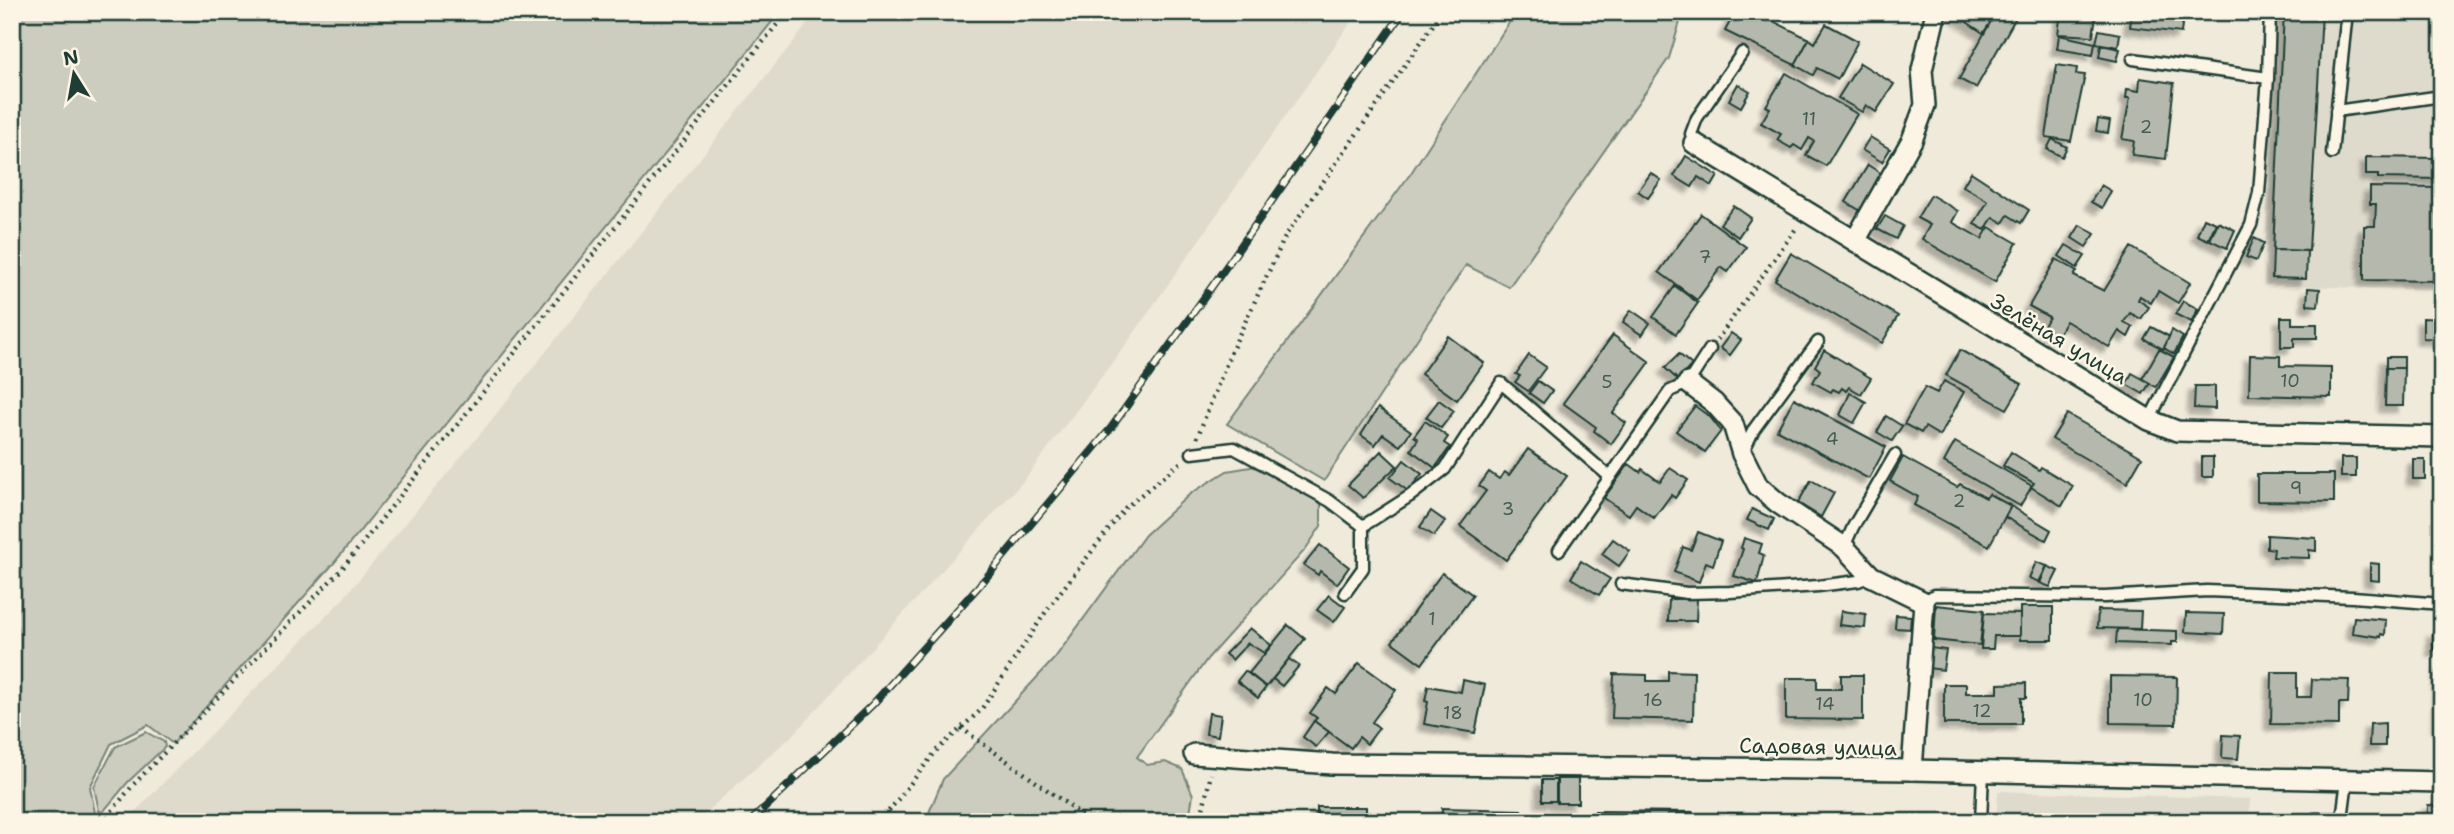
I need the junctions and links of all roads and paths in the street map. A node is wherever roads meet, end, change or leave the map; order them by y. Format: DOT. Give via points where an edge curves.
graph roads {
  1 [pos="787,12"];
  2 [pos="1442,12"];
  3 [pos="1936,12"];
  4 [pos="2270,12"];
  5 [pos="2347,12"];
  6 [pos="1742,53"];
  7 [pos="2133,60"];
  8 [pos="2267,78"];
  9 [pos="2442,96"];
  10 [pos="2336,111"];
  11 [pos="1694,143"];
  12 [pos="2332,152"];
  13 [pos="1807,212"];
  14 [pos="1855,241"];
  15 [pos="1818,342"];
  16 [pos="1710,349"];
  17 [pos="1688,383"];
  18 [pos="2149,420"];
  19 [pos="2442,437"];
  20 [pos="1192,453"];
  21 [pos="1742,454"];
  22 [pos="1895,455"];
  23 [pos="1610,477"];
  24 [pos="1363,526"];
  25 [pos="1844,547"];
  26 [pos="1559,550"];
  27 [pos="1871,576"];
  28 [pos="1621,584"];
  29 [pos="1345,593"];
  30 [pos="1924,602"];
  31 [pos="2442,604"];
  32 [pos="961,728"];
  33 [pos="1194,754"];
  34 [pos="1216,756"];
  35 [pos="1912,770"];
  36 [pos="1983,772"];
  37 [pos="2347,780"];
  38 [pos="2442,782"];
  39 [pos="103,822"];
  40 [pos="880,822"];
  41 [pos="1092,822"];
  42 [pos="1200,822"];
  43 [pos="1981,822"];
  44 [pos="2314,822"];
  1 -- 39 [label="path" via="341,570 133,785"];
  2 -- 20 [label="path" via="1286,235 1231,352"];
  3 -- 14 [label="street" via="1922,70 1925,105 1912,140"];
  4 -- 8 [label="lane"];
  5 -- 10 [label="lane"];
  6 -- 11 [label="lane" via="1697,118 1691,134"];
  7 -- 8 [label="lane"];
  8 -- 18 [label="lane" via="2259,193 2251,225"];
  9 -- 10 [label="lane"];
  10 -- 12 [label="lane"];
  11 -- 13 [label="street, Зелёная улица"];
  13 -- 14 [label="street, Зелёная улица"];
  13 -- 16 [label="path"];
  14 -- 18 [label="street, Зелёная улица"];
  15 -- 21 [label="lane" via="1754,429"];
  16 -- 17 [label="lane"];
  17 -- 21 [label="street" via="1733,424"];
  17 -- 23 [label="lane" via="1670,391"];
  18 -- 19 [label="street, Зелёная улица" via="2177,430"];
  20 -- 24 [label="lane" via="1234,448"];
  20 -- 32 [label="path" via="1125,508 1049,607 981,710"];
  21 -- 25 [label="street" via="1758,486"];
  22 -- 25 [label="lane"];
  23 -- 24 [label="lane" via="1500,383 1445,469"];
  23 -- 26 [label="lane"];
  24 -- 29 [label="lane" via="1363,569"];
  25 -- 27 [label="street"];
  27 -- 28 [label="lane" via="1831,585 1730,592 1687,593"];
  27 -- 30 [label="street"];
  30 -- 31 [label="lane" via="1934,595 2105,597 2207,591"];
  30 -- 35 [label="street"];
  32 -- 40 [label="path" via="937,750"];
  32 -- 41 [label="path"];
  33 -- 34 [label="street, Садовая улица"];
  34 -- 35 [label="street, Садовая улица" via="1332,764"];
  34 -- 42 [label="path"];
  35 -- 36 [label="street, Садовая улица"];
  36 -- 37 [label="street, Садовая улица"];
  36 -- 43 [label="lane"];
  37 -- 38 [label="street, Садовая улица"];
  37 -- 44 [label="lane" via="2342,819"];
}
